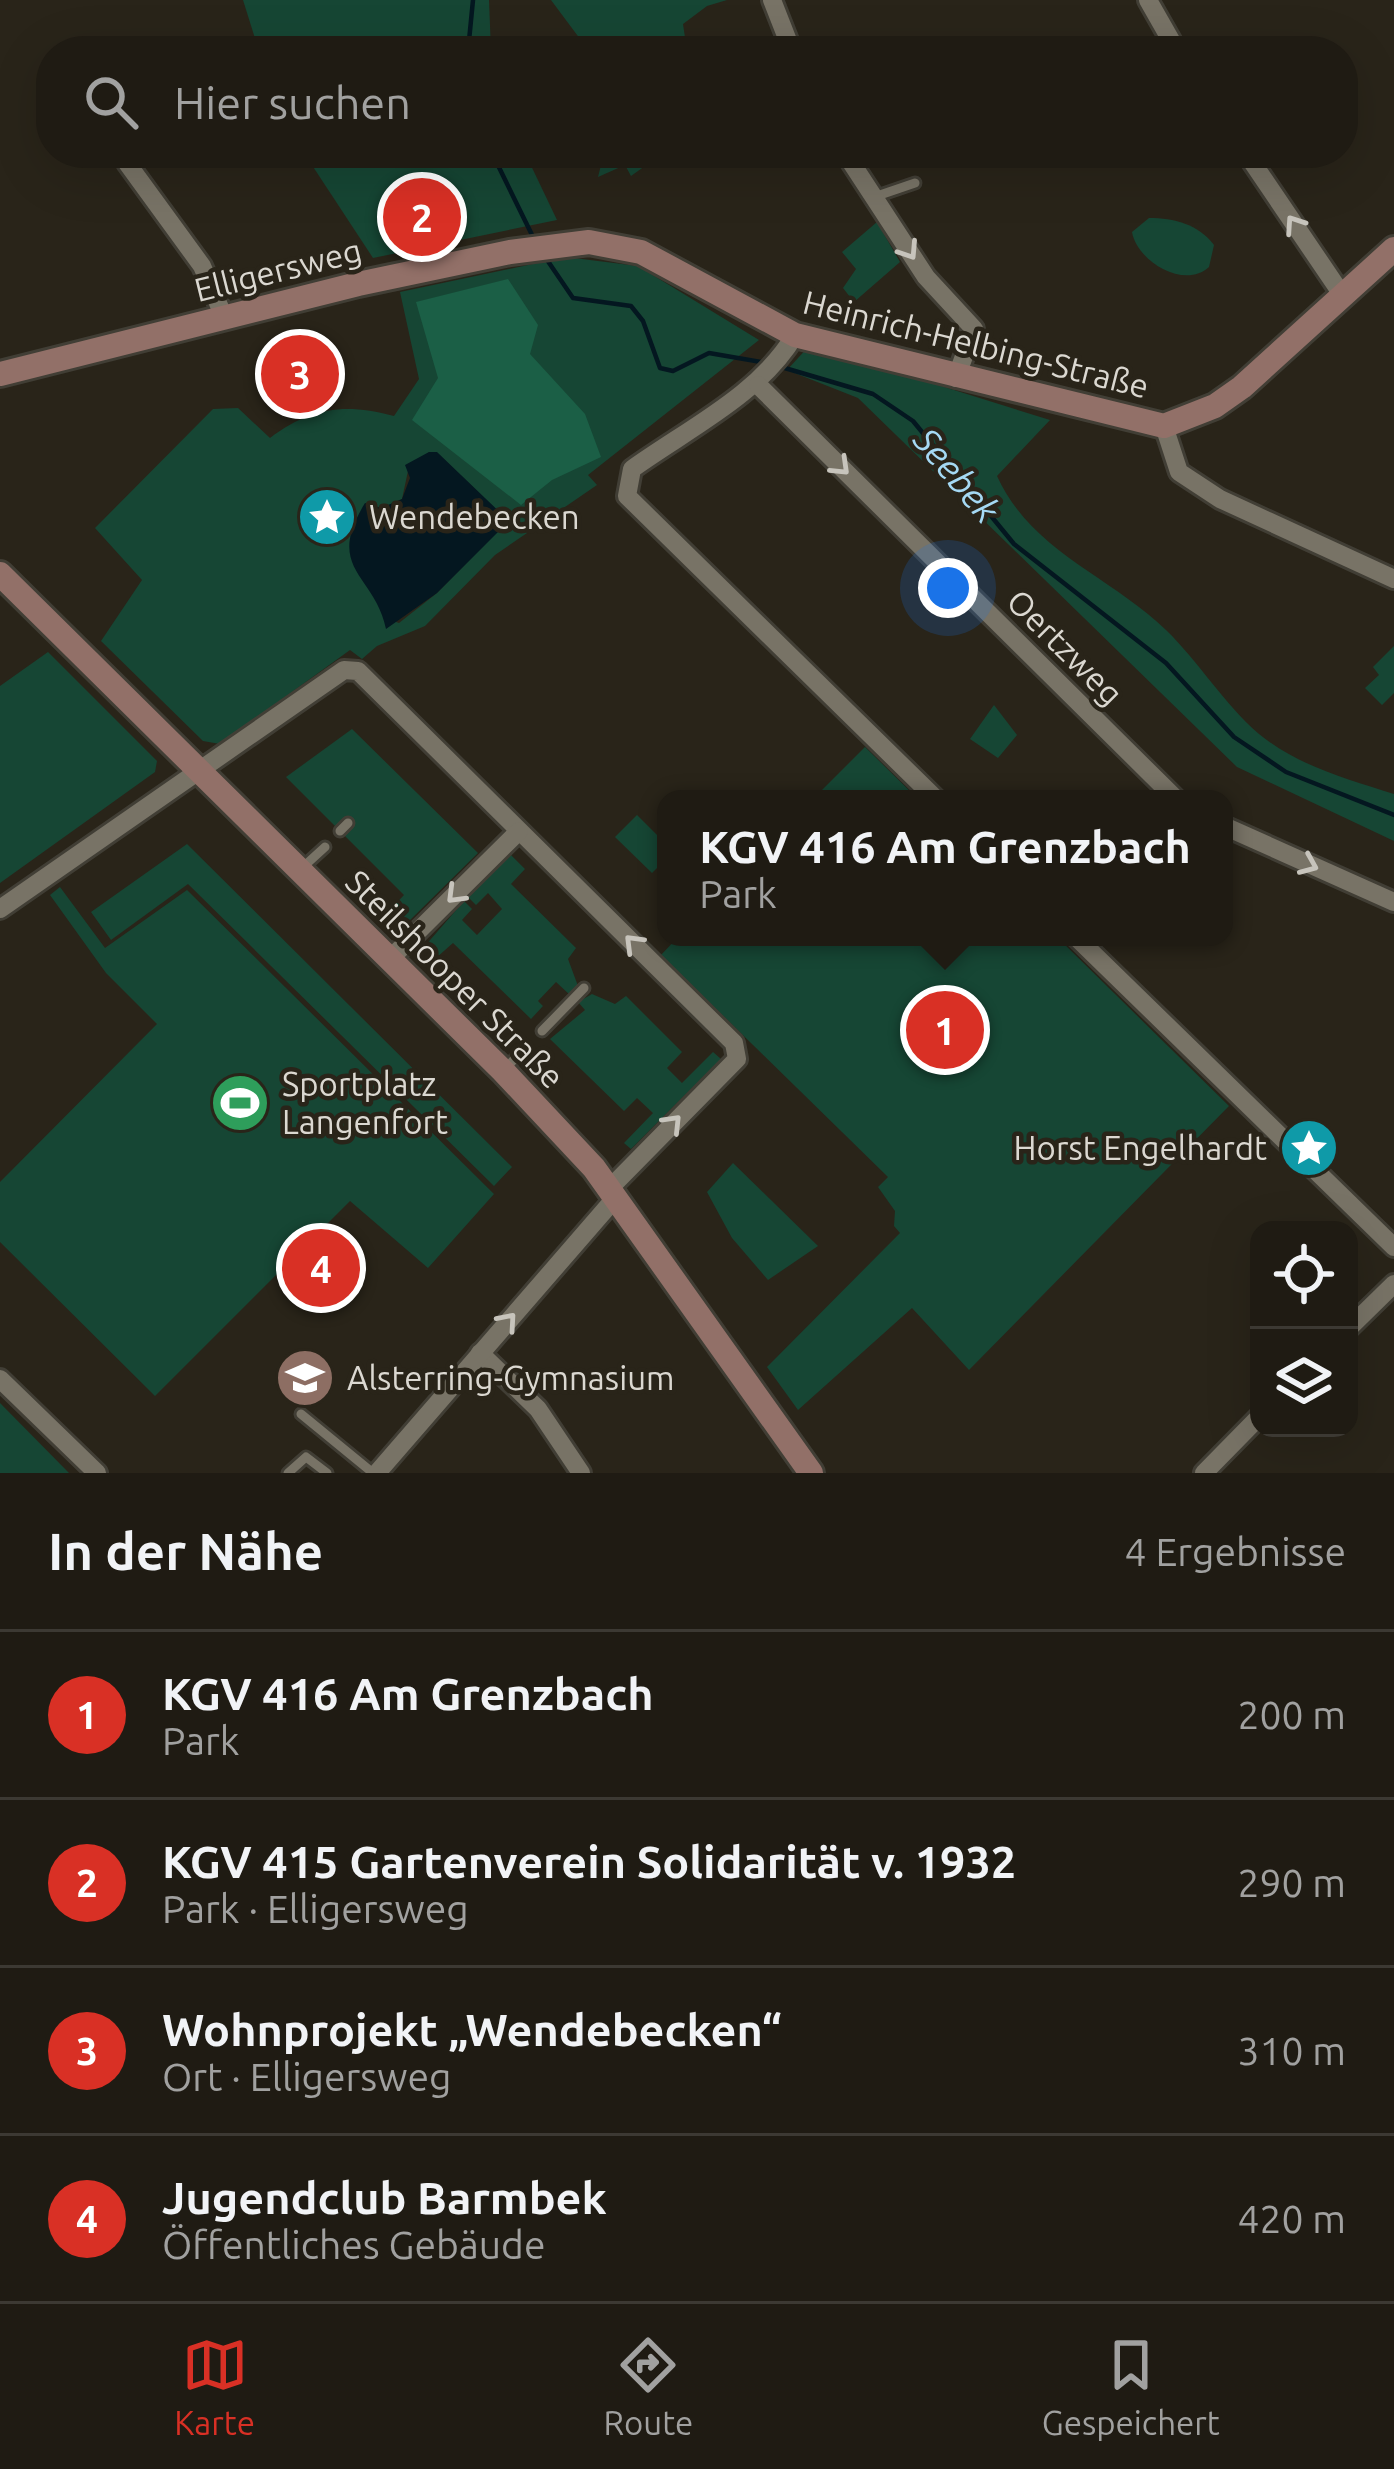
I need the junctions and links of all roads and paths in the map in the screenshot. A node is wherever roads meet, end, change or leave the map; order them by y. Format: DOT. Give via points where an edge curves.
graph roads {
  1 [pos="772,0"];
  2 [pos="1148,0"];
  3 [pos="786,36"];
  4 [pos="1168,36"];
  5 [pos="131,168"];
  6 [pos="855,168"];
  7 [pos="1256,168"];
  8 [pos="915,183"];
  9 [pos="874,196"];
  10 [pos="564,243"];
  11 [pos="1394,249"];
  12 [pos="1343,296"];
  13 [pos="224,317"];
  14 [pos="795,335"];
  15 [pos="769,373"];
  16 [pos="0,374"];
  17 [pos="956,378"];
  18 [pos="1164,426"];
  19 [pos="0,574"];
  20 [pos="1394,578"];
  21 [pos="198,770"];
  22 [pos="927,790"];
  23 [pos="1167,790"];
  24 [pos="1233,830"];
  25 [pos="519,831"];
  26 [pos="325,847"];
  27 [pos="300,871"];
  28 [pos="1394,902"];
  29 [pos="0,910"];
  30 [pos="1085,946"];
  31 [pos="390,959"];
  32 [pos="584,988"];
  33 [pos="542,1031"];
  34 [pos="526,1047"];
  35 [pos="503,1071"];
  36 [pos="614,1192"];
  37 [pos="1394,1247"];
  38 [pos="1394,1284"];
  39 [pos="1358,1319"];
  40 [pos="480,1353"];
  41 [pos="0,1379"];
  42 [pos="302,1414"];
  43 [pos="1250,1426"];
  44 [pos="97,1473"];
  45 [pos="288,1473"];
  46 [pos="327,1473"];
  47 [pos="375,1473"];
  48 [pos="581,1473"];
  49 [pos="812,1473"];
  50 [pos="1204,1473"];
  1 -- 3 [label="street"];
  2 -- 4 [label="street"];
  5 -- 13 [label="street" via="202,266"];
  6 -- 9 [label="street"];
  12 -- 7 [label="street, one-way"];
  8 -- 9 [label="lane"];
  9 -- 17 [label="street, one-way" via="926,277 974,329"];
  10 -- 13 [label="street, Elligersweg"];
  10 -- 14 [label="street, Heinrich-Helbing-Straße" via="641,252"];
  11 -- 12 [label="street"];
  12 -- 18 [label="street" via="1242,387"];
  13 -- 16 [label="street, Elligersweg"];
  14 -- 15 [label="street"];
  14 -- 17 [label="street, Heinrich-Helbing-Straße"];
  15 -- 22 [label="street" via="632,469 627,496"];
  15 -- 23 [label="street, Oertzweg, one-way"];
  17 -- 18 [label="street, Heinrich-Helbing-Straße"];
  18 -- 20 [label="street, Heinrich-Helbing-Straße" via="1179,472 1220,499"];
  19 -- 21 [label="street, Steilshooper Straße"];
  21 -- 25 [label="street" via="344,670 358,671"];
  21 -- 27 [label="street, Steilshooper Straße"];
  21 -- 29 [label="street"];
  24 -- 28 [label="street, one-way"];
  25 -- 31 [label="street, one-way"];
  36 -- 25 [label="street, one-way" via="737,1060 734,1043"];
  26 -- 27 [label="lane"];
  27 -- 31 [label="street, Steilshooper Straße"];
  30 -- 37 [label="street"];
  31 -- 35 [label="street, Steilshooper Straße"];
  32 -- 33 [label="lane"];
  34 -- 35 [label="lane"];
  35 -- 36 [label="street, Steilshooper Straße"];
  40 -- 36 [label="street, one-way"];
  36 -- 49 [label="street, Steilshooper Straße"];
  38 -- 39 [label="street"];
  40 -- 47 [label="street"];
  40 -- 48 [label="street" via="538,1408"];
  41 -- 44 [label="street"];
  42 -- 47 [label="lane"];
  43 -- 50 [label="street"];
  45 -- 46 [label="lane" via="306,1457"];
}
